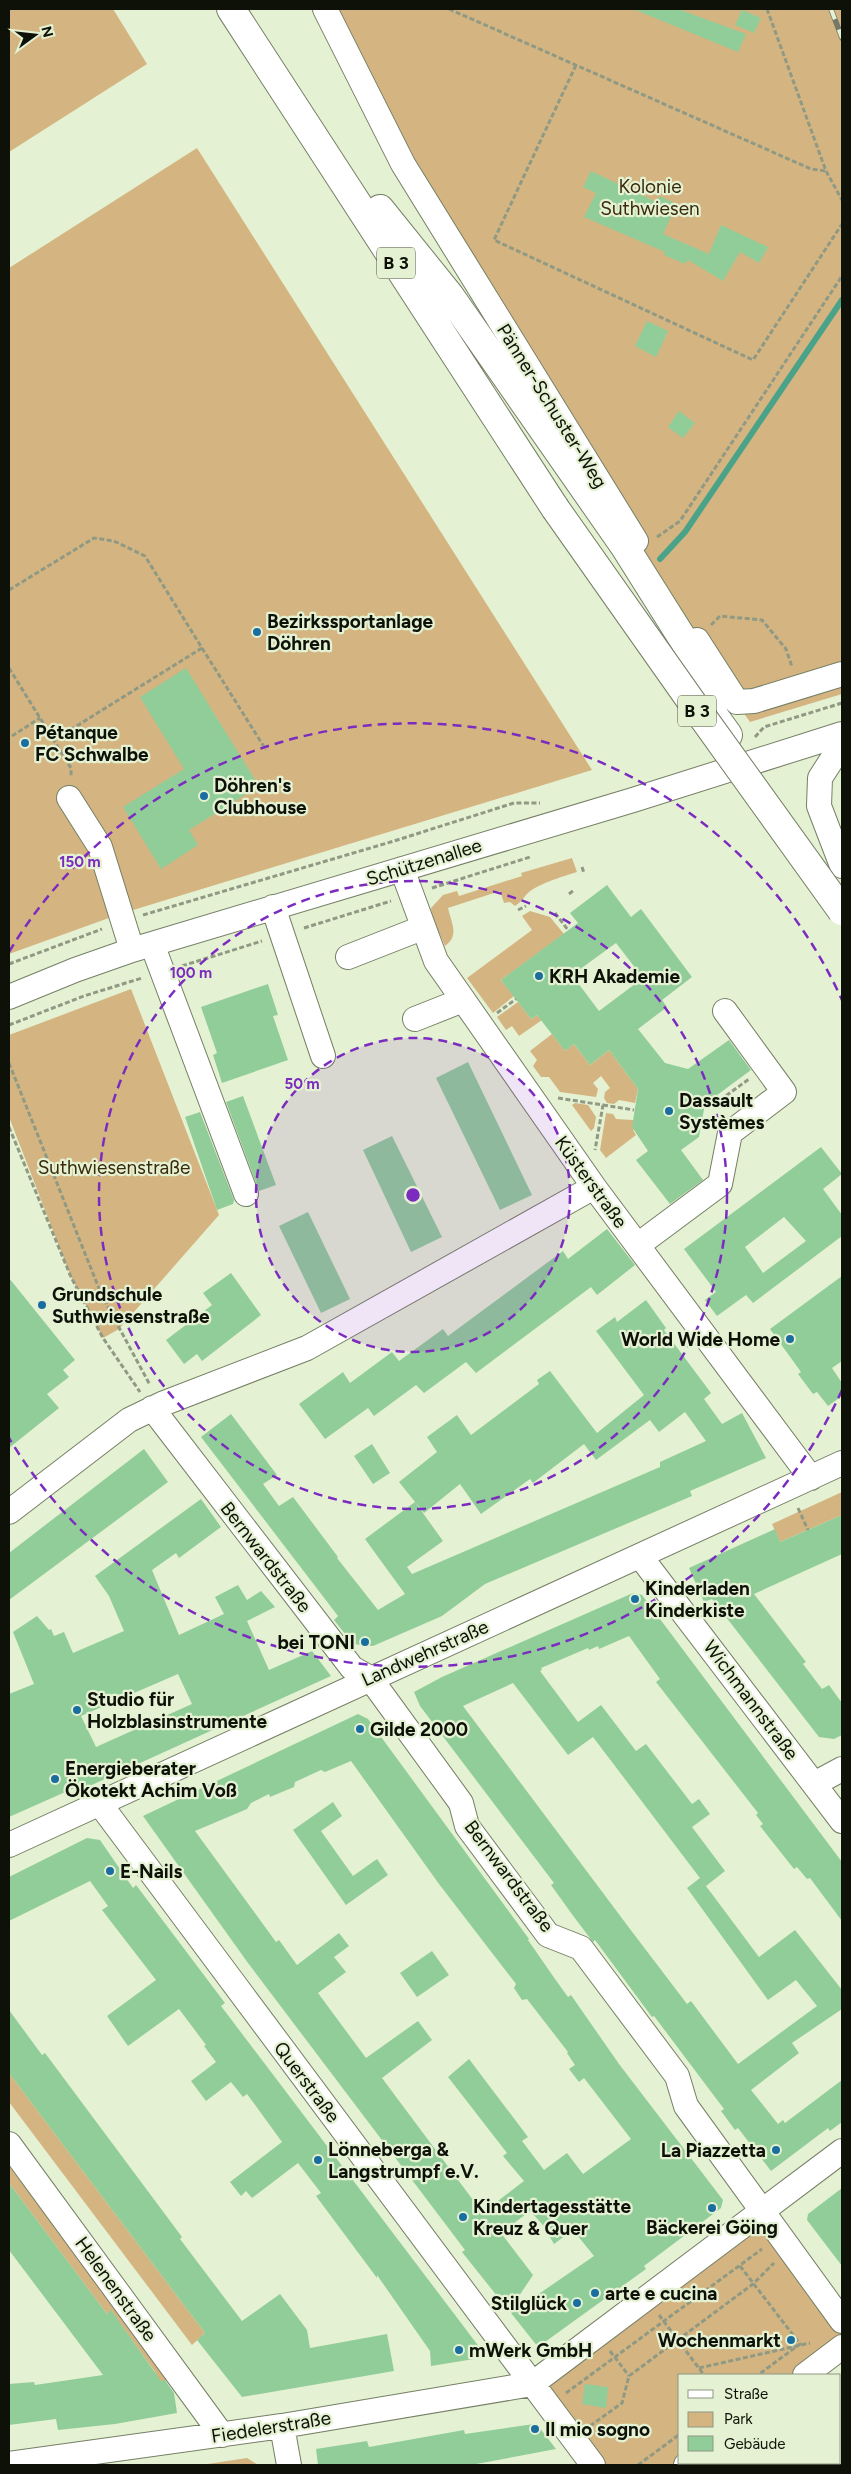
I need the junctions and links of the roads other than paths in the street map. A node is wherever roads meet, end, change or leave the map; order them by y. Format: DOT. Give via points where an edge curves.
graph roads {
  1 [pos="325,9"];
  2 [pos="239,12"];
  3 [pos="380,209"];
  4 [pos="560,505"];
  5 [pos="842,674"];
  6 [pos="842,734"];
  7 [pos="842,744"];
  8 [pos="749,764"];
  9 [pos="68,798"];
  10 [pos="842,866"];
  11 [pos="402,868"];
  12 [pos="842,890"];
  13 [pos="273,908"];
  14 [pos="842,911"];
  15 [pos="422,928"];
  16 [pos="142,947"];
  17 [pos="348,957"];
  18 [pos="9,997"];
  19 [pos="463,1000"];
  20 [pos="725,1011"];
  21 [pos="414,1019"];
  22 [pos="323,1056"];
  23 [pos="594,1187"];
  24 [pos="246,1194"];
  25 [pos="638,1246"];
  26 [pos="157,1406"];
  27 [pos="842,1463"];
  28 [pos="811,1478"];
  29 [pos="9,1512"];
  30 [pos="640,1556"];
  31 [pos="370,1678"];
  32 [pos="842,1769"];
  33 [pos="814,1784"];
  34 [pos="100,1804"];
  35 [pos="842,1821"];
  36 [pos="9,1846"];
  37 [pos="9,2144"];
  38 [pos="842,2152"];
  39 [pos="761,2212"];
  40 [pos="842,2321"];
  41 [pos="842,2347"];
  42 [pos="806,2374"];
  43 [pos="532,2384"];
  44 [pos="282,2426"];
  45 [pos="222,2435"];
  46 [pos="9,2464"];
  47 [pos="289,2465"];
  48 [pos="593,2465"];
  1 -- 5 [label="street, Pänner-Schuster-Weg" via="403,164 737,702 754,701"];
  2 -- 3 [label="highway, B 3" via="282,56"];
  2 -- 4 [label="highway, B 3"];
  3 -- 4 [label="highway, B 3"];
  3 -- 8 [label="highway" via="450,296 625,547 698,663 715,717"];
  4 -- 12 [label="highway, B 3"];
  4 -- 14 [label="highway, B 3, bridge" via="690,701"];
  6 -- 8 [label="street, Schützenallee"];
  7 -- 10 [label="street" via="820,778 819,806"];
  8 -- 11 [label="street, Schützenallee"];
  9 -- 16 [label="street" via="100,847 122,922"];
  11 -- 13 [label="street, Schützenallee"];
  11 -- 15 [label="street, Küsterstraße"];
  13 -- 16 [label="street, Schützenallee"];
  13 -- 22 [label="street"];
  15 -- 17 [label="street"];
  15 -- 19 [label="street, Küsterstraße" via="436,961"];
  16 -- 18 [label="street, Schützenallee"];
  16 -- 24 [label="street"];
  19 -- 21 [label="street"];
  19 -- 23 [label="street, Küsterstraße"];
  20 -- 25 [label="street" via="784,1092 730,1133 720,1184"];
  23 -- 25 [label="street, Küsterstraße"];
  23 -- 26 [label="street" via="307,1348"];
  25 -- 28 [label="street, Küsterstraße"];
  26 -- 29 [label="street" via="130,1420"];
  26 -- 31 [label="street, Bernwardstraße" via="352,1668"];
  27 -- 28 [label="street, Landwehrstraße"];
  28 -- 30 [label="street, Landwehrstraße"];
  30 -- 31 [label="street, Landwehrstraße"];
  30 -- 33 [label="street, Wichmannstraße"];
  31 -- 34 [label="street, Landwehrstraße"];
  31 -- 39 [label="street, Bernwardstraße" via="461,1803 467,1826 548,1934 581,1948 677,2076 686,2106"];
  32 -- 33 [label="street"];
  33 -- 35 [label="street, Wichmannstraße"];
  34 -- 36 [label="street, Landwehrstraße"];
  34 -- 43 [label="street, Querstraße"];
  37 -- 45 [label="street, Helenenstraße"];
  38 -- 39 [label="street"];
  39 -- 40 [label="street, Bernwardstraße"];
  39 -- 43 [label="street"];
  41 -- 42 [label="street"];
  43 -- 44 [label="street, Fiedelerstraße"];
  43 -- 48 [label="street, Querstraße"];
  44 -- 45 [label="street, Fiedelerstraße"];
  44 -- 47 [label="street"];
  45 -- 46 [label="street, Fiedelerstraße"];
}
